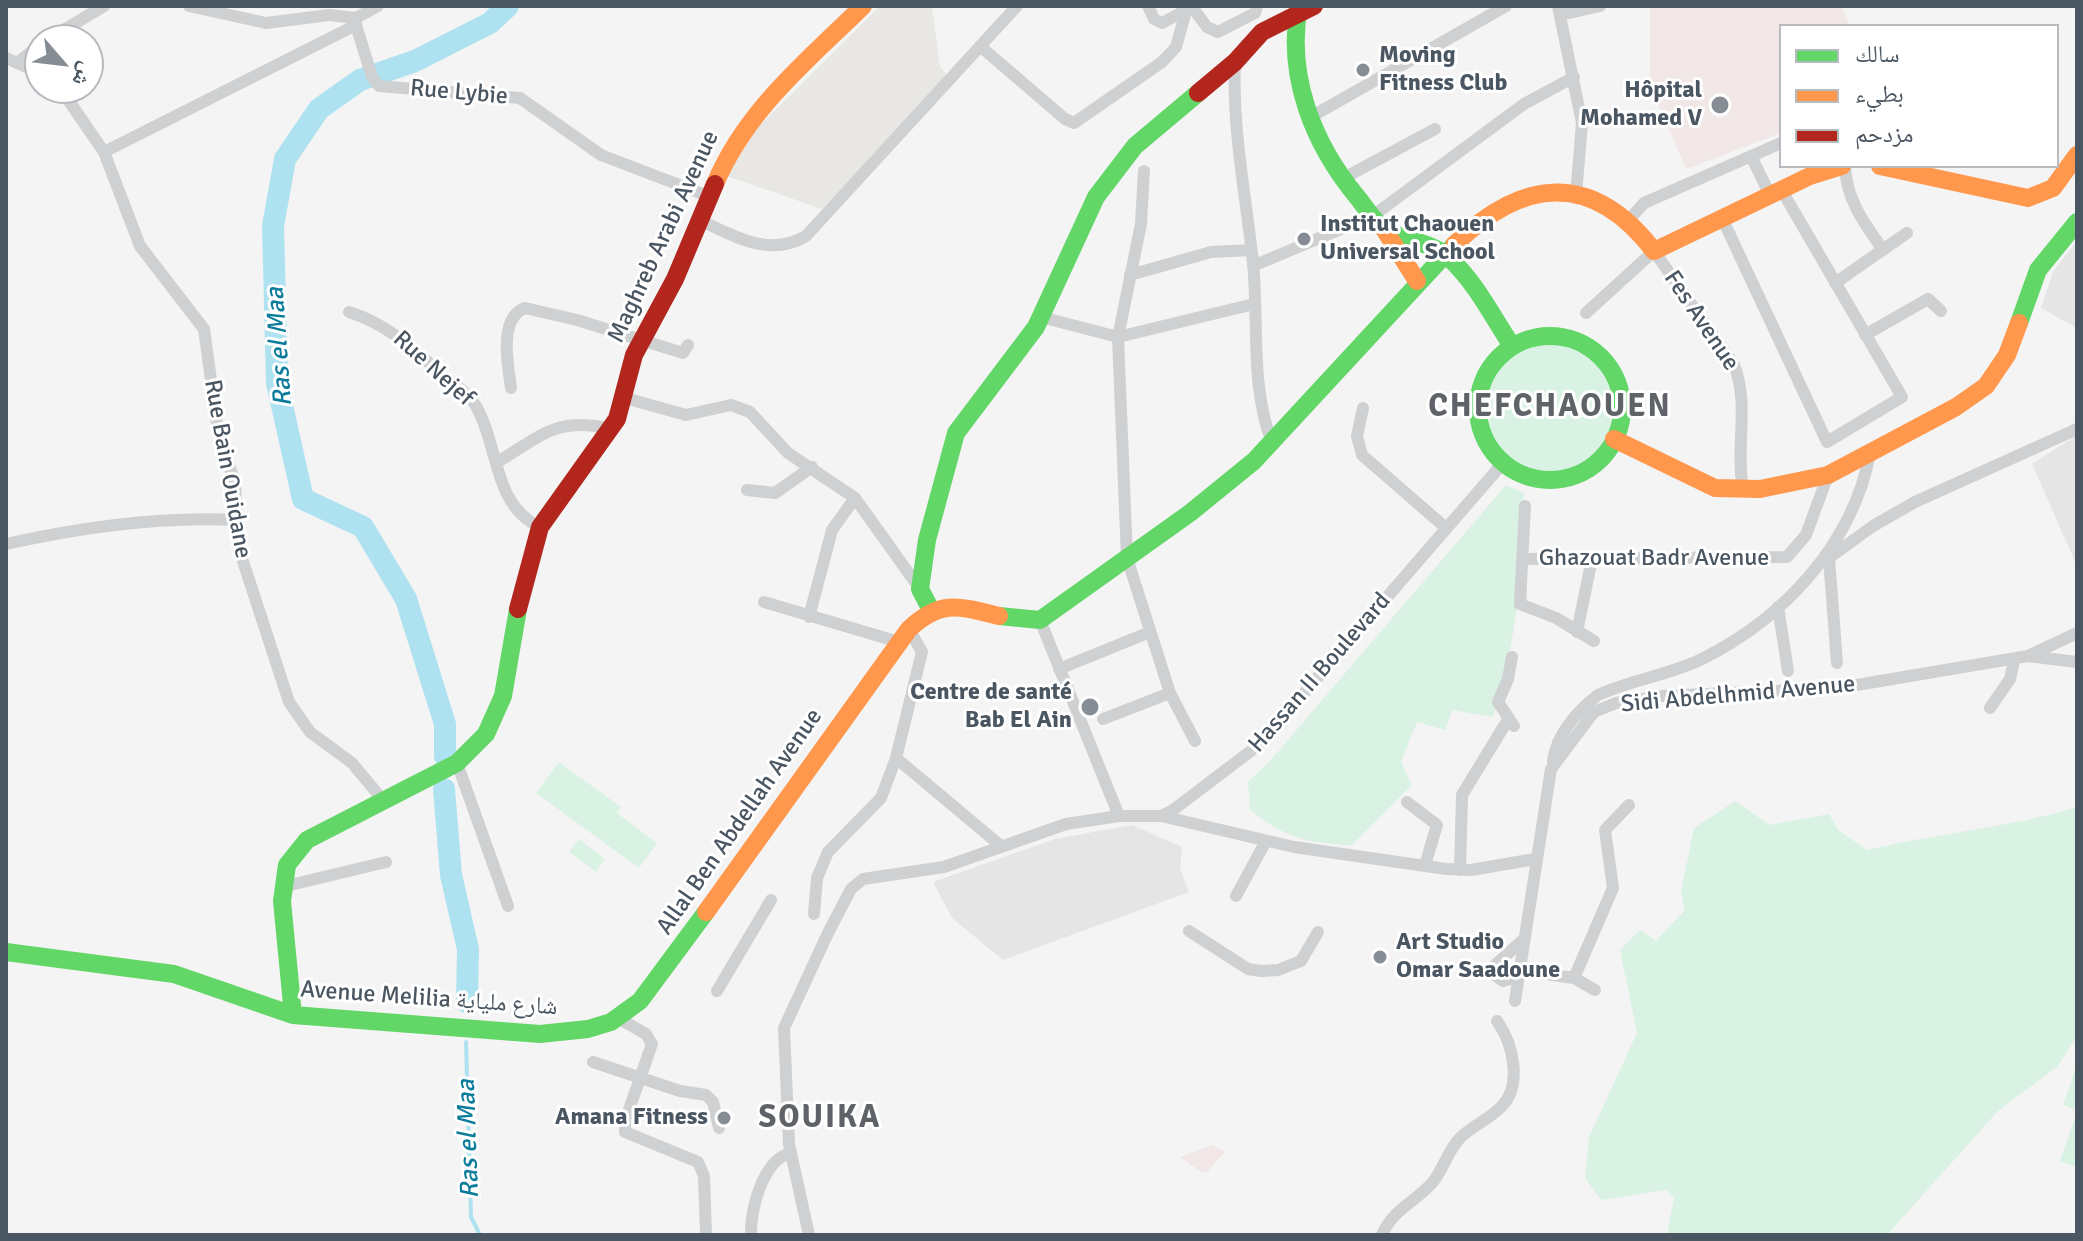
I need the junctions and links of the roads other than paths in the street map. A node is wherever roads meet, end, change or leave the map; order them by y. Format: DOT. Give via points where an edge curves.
graph roads {
  1 [pos="104,6"];
  2 [pos="189,6"];
  3 [pos="378,6"];
  4 [pos="863,6"];
  5 [pos="1017,6"];
  6 [pos="1148,6"];
  7 [pos="1257,6"];
  8 [pos="1506,6"];
  9 [pos="1600,6"];
  10 [pos="1190,8"];
  11 [pos="1304,8"];
  12 [pos="1559,10"];
  13 [pos="74,24"];
  14 [pos="356,25"];
  15 [pos="980,46"];
  16 [pos="1235,62"];
  17 [pos="1574,77"];
  18 [pos="71,104"];
  19 [pos="1309,118"];
  20 [pos="1435,129"];
  21 [pos="1779,144"];
  22 [pos="104,152"];
  23 [pos="2077,155"];
  24 [pos="1751,156"];
  25 [pos="1838,168"];
  26 [pos="1843,168"];
  27 [pos="1889,168"];
  28 [pos="1144,171"];
  29 [pos="1342,179"];
  30 [pos="1776,192"];
  31 [pos="1576,195"];
  32 [pos="708,196"];
  33 [pos="1722,218"];
  34 [pos="699,220"];
  35 [pos="1628,221"];
  36 [pos="1379,222"];
  37 [pos="2077,222"];
  38 [pos="1907,233"];
  39 [pos="1251,250"];
  40 [pos="1883,250"];
  41 [pos="1654,251"];
  42 [pos="1445,254"];
  43 [pos="1253,266"];
  44 [pos="1130,275"];
  45 [pos="1417,281"];
  46 [pos="1835,283"];
  47 [pos="1254,304"];
  48 [pos="1941,311"];
  49 [pos="349,312"];
  50 [pos="1586,313"];
  51 [pos="1041,317"];
  52 [pos="1865,335"];
  53 [pos="1118,337"];
  54 [pos="641,338"];
  55 [pos="688,345"];
  56 [pos="1512,346"];
  57 [pos="511,388"];
  58 [pos="625,398"];
  59 [pos="1363,408"];
  60 [pos="611,429"];
  61 [pos="2077,429"];
  62 [pos="1614,439"];
  63 [pos="1272,443"];
  64 [pos="1870,454"];
  65 [pos="496,463"];
  66 [pos="1503,463"];
  67 [pos="812,467"];
  68 [pos="1828,475"];
  69 [pos="1743,489"];
  70 [pos="747,490"];
  71 [pos="855,498"];
  72 [pos="1525,506"];
  73 [pos="237,520"];
  74 [pos="540,527"];
  75 [pos="1446,528"];
  76 [pos="6,544"];
  77 [pos="1127,558"];
  78 [pos="1523,559"];
  79 [pos="1592,559"];
  80 [pos="1826,560"];
  81 [pos="920,589"];
  82 [pos="764,602"];
  83 [pos="1778,607"];
  84 [pos="931,610"];
  85 [pos="809,617"];
  86 [pos="1040,620"];
  87 [pos="1150,632"];
  88 [pos="1577,632"];
  89 [pos="2077,633"];
  90 [pos="904,636"];
  91 [pos="1594,641"];
  92 [pos="2028,656"];
  93 [pos="1512,657"];
  94 [pos="2014,661"];
  95 [pos="2077,662"];
  96 [pos="1837,663"];
  97 [pos="1059,669"];
  98 [pos="1788,671"];
  99 [pos="1170,693"];
  100 [pos="1990,708"];
  101 [pos="1103,719"];
  102 [pos="1195,741"];
  103 [pos="896,758"];
  104 [pos="457,763"];
  105 [pos="1553,764"];
  106 [pos="382,799"];
  107 [pos="1407,802"];
  108 [pos="1629,805"];
  109 [pos="1119,816"];
  110 [pos="1161,816"];
  111 [pos="1266,841"];
  112 [pos="1001,846"];
  113 [pos="1535,859"];
  114 [pos="386,862"];
  115 [pos="1425,865"];
  116 [pos="1460,870"];
  117 [pos="282,887"];
  118 [pos="1236,896"];
  119 [pos="771,900"];
  120 [pos="508,906"];
  121 [pos="814,914"];
  122 [pos="1189,931"];
  123 [pos="1318,932"];
  124 [pos="1523,940"];
  125 [pos="6,952"];
  126 [pos="1518,974"];
  127 [pos="1574,978"];
  128 [pos="1595,990"];
  129 [pos="717,991"];
  130 [pos="1515,1001"];
  131 [pos="293,1015"];
  132 [pos="618,1018"];
  133 [pos="1497,1021"];
  134 [pos="569,1032"];
  135 [pos="593,1062"];
  136 [pos="640,1080"];
  137 [pos="719,1128"];
  138 [pos="791,1153"];
  139 [pos="706,1235"];
  140 [pos="751,1235"];
  141 [pos="809,1235"];
  142 [pos="1382,1235"];
  1 -- 13 [label="street"];
  2 -- 14 [label="street" via="266,23 329,15"];
  3 -- 14 [label="street"];
  4 -- 32 [label="street, Maghreb Arabi Avenue" via="742,129"];
  5 -- 15 [label="street"];
  6 -- 10 [label="street" via="1162,23"];
  7 -- 10 [label="street" via="1255,13 1218,32"];
  8 -- 19 [label="street"];
  9 -- 12 [label="street"];
  10 -- 15 [label="street" via="1176,47 1162,62 1074,123"];
  11 -- 16 [label="street" via="1262,32"];
  11 -- 19 [label="street" via="1293,49"];
  12 -- 17 [label="street"];
  14 -- 22 [label="street"];
  14 -- 32 [label="street, Rue Lybie" via="372,77 383,88 520,98 601,155"];
  15 -- 34 [label="street" via="806,236 788,247 764,245"];
  16 -- 39 [label="street"];
  16 -- 51 [label="street" via="1135,146 1096,197"];
  17 -- 31 [label="street" via="1582,123"];
  17 -- 36 [label="street" via="1524,104"];
  18 -- 22 [label="street, Rue Bain Ouidane"];
  19 -- 29 [label="street"];
  20 -- 29 [label="street"];
  21 -- 24 [label="street"];
  22 -- 73 [label="street, Rue Bain Ouidane" via="140,246 204,329 218,431 235,483"];
  23 -- 27 [label="street" via="2053,188 2028,198"];
  24 -- 30 [label="street"];
  24 -- 35 [label="street" via="1644,203"];
  25 -- 30 [label="street"];
  26 -- 40 [label="street" via="1847,190"];
  28 -- 44 [label="street" via="1141,224"];
  29 -- 36 [label="street"];
  30 -- 33 [label="street"];
  30 -- 46 [label="street"];
  31 -- 35 [label="street" via="1604,203"];
  31 -- 42 [label="street" via="1517,198"];
  32 -- 34 [label="street, Maghreb Arabi Avenue"];
  33 -- 41 [label="street"];
  33 -- 52 [label="street" via="1827,442 1902,397"];
  34 -- 54 [label="street, Maghreb Arabi Avenue" via="666,300"];
  35 -- 41 [label="street"];
  36 -- 42 [label="street"];
  36 -- 43 [label="street"];
  36 -- 45 [label="street"];
  37 -- 64 [label="street" via="2038,270 2007,355 1986,386"];
  38 -- 40 [label="street"];
  39 -- 43 [label="street"];
  39 -- 44 [label="street" via="1211,252"];
  40 -- 46 [label="street"];
  41 -- 50 [label="street"];
  41 -- 69 [label="street, Fes Avenue" via="1734,365 1742,385 1738,447"];
  42 -- 45 [label="street"];
  42 -- 56 [label="street" via="1470,281"];
  43 -- 47 [label="street"];
  44 -- 53 [label="street"];
  45 -- 63 [label="street"];
  46 -- 52 [label="street"];
  47 -- 53 [label="street"];
  47 -- 63 [label="street" via="1261,405"];
  48 -- 52 [label="street" via="1928,299"];
  49 -- 65 [label="street, Rue Nejef" via="389,329 471,398"];
  51 -- 53 [label="street"];
  51 -- 81 [label="street" via="1013,362 956,433 927,540"];
  53 -- 77 [label="street"];
  54 -- 55 [label="street" via="683,353"];
  54 -- 57 [label="street" via="519,310 508,336"];
  54 -- 58 [label="street, Maghreb Arabi Avenue"];
  56 -- 62 [label="street" via="1536,337 1562,336 1597,353 1619,387 1622,413"];
  56 -- 66 [label="street" via="1490,368 1479,398 1481,430"];
  58 -- 60 [label="street, Maghreb Arabi Avenue"];
  58 -- 67 [label="street" via="686,415 741,407 758,418 788,453"];
  59 -- 75 [label="street" via="1357,436 1362,455"];
  60 -- 65 [label="street" via="564,424"];
  60 -- 74 [label="street, Maghreb Arabi Avenue"];
  61 -- 80 [label="street" via="1915,502"];
  62 -- 66 [label="street" via="1596,463 1570,477 1540,479"];
  62 -- 69 [label="street" via="1708,486"];
  63 -- 77 [label="street" via="1214,495"];
  64 -- 68 [label="street"];
  64 -- 80 [label="street" via="1860,495"];
  65 -- 74 [label="street, Rue Nejef" via="516,509"];
  66 -- 75 [label="street, Hassan II Boulevard"];
  67 -- 70 [label="street" via="775,493"];
  67 -- 71 [label="street"];
  68 -- 69 [label="street"];
  68 -- 79 [label="street, Ghazouat Badr Avenue" via="1806,535 1787,557"];
  71 -- 81 [label="street"];
  71 -- 85 [label="street" via="832,530"];
  72 -- 78 [label="street"];
  73 -- 76 [label="street" via="113,524"];
  73 -- 106 [label="street, Rue Bain Ouidane" via="240,554 289,702 310,732 352,763"];
  74 -- 104 [label="street, Maghreb Arabi Avenue" via="498,712 477,745"];
  75 -- 110 [label="street, Hassan II Boulevard" via="1260,744"];
  77 -- 86 [label="street"];
  77 -- 87 [label="street"];
  78 -- 79 [label="street, Ghazouat Badr Avenue"];
  78 -- 88 [label="street" via="1520,604"];
  79 -- 88 [label="street"];
  80 -- 83 [label="street"];
  80 -- 96 [label="street"];
  81 -- 84 [label="street"];
  82 -- 85 [label="street"];
  83 -- 98 [label="street"];
  83 -- 105 [label="street" via="1700,660 1598,695 1565,731"];
  84 -- 86 [label="street" via="963,608 1026,623"];
  84 -- 90 [label="street, Allal Ben Abdellah Avenue"];
  85 -- 90 [label="street"];
  86 -- 97 [label="street"];
  87 -- 97 [label="street"];
  87 -- 99 [label="street"];
  88 -- 91 [label="street"];
  89 -- 92 [label="street"];
  90 -- 103 [label="street" via="922,652"];
  90 -- 132 [label="street, Allal Ben Abdellah Avenue" via="667,967 640,1001"];
  92 -- 94 [label="street, Sidi Abdelhmid Avenue"];
  92 -- 95 [label="street, Sidi Abdelhmid Avenue"];
  93 -- 116 [label="street" via="1498,702 1511,722 1462,795"];
  94 -- 100 [label="street" via="2010,679"];
  94 -- 105 [label="street, Sidi Abdelhmid Avenue" via="1839,688 1616,703 1594,712"];
  97 -- 109 [label="street"];
  99 -- 101 [label="street"];
  99 -- 102 [label="street"];
  103 -- 112 [label="street"];
  103 -- 121 [label="street" via="881,798 824,860"];
  104 -- 106 [label="street, Maghreb Arabi Avenue"];
  104 -- 120 [label="street"];
  105 -- 113 [label="street, Sidi Abdelhmid Avenue"];
  106 -- 117 [label="street, Maghreb Arabi Avenue" via="307,840 287,865"];
  107 -- 115 [label="street" via="1437,825"];
  108 -- 127 [label="street" via="1605,830 1613,888"];
  109 -- 110 [label="street"];
  109 -- 112 [label="street" via="1066,824"];
  110 -- 111 [label="street"];
  111 -- 115 [label="street"];
  111 -- 118 [label="street"];
  112 -- 138 [label="street" via="944,867 863,879 851,889 784,1028"];
  113 -- 116 [label="street"];
  113 -- 124 [label="street, Sidi Abdelhmid Avenue"];
  114 -- 117 [label="street"];
  115 -- 116 [label="street"];
  117 -- 131 [label="street, Maghreb Arabi Avenue"];
  119 -- 129 [label="street"];
  122 -- 123 [label="street" via="1251,971 1278,970 1301,961"];
  124 -- 126 [label="street, Sidi Abdelhmid Avenue"];
  124 -- 126 [label="street" via="1493,967 1503,981"];
  125 -- 131 [label="street, Avenue Melilia شارع ملياية" via="174,974"];
  126 -- 127 [label="street"];
  126 -- 130 [label="street, Sidi Abdelhmid Avenue"];
  127 -- 128 [label="street"];
  131 -- 134 [label="street, Avenue Melilia شارع ملياية"];
  132 -- 134 [label="street, Allal Ben Abdellah Avenue"];
  132 -- 136 [label="street" via="651,1040"];
  133 -- 142 [label="street" via="1510,1044 1512,1069 1512,1088 1503,1106 1461,1137 1444,1157 1438,1176 1396,1210"];
  135 -- 136 [label="street"];
  136 -- 137 [label="street" via="709,1097"];
  136 -- 139 [label="street" via="625,1132 698,1162 704,1176"];
  138 -- 140 [label="street" via="778,1157 762,1186"];
  138 -- 141 [label="street"];
}
